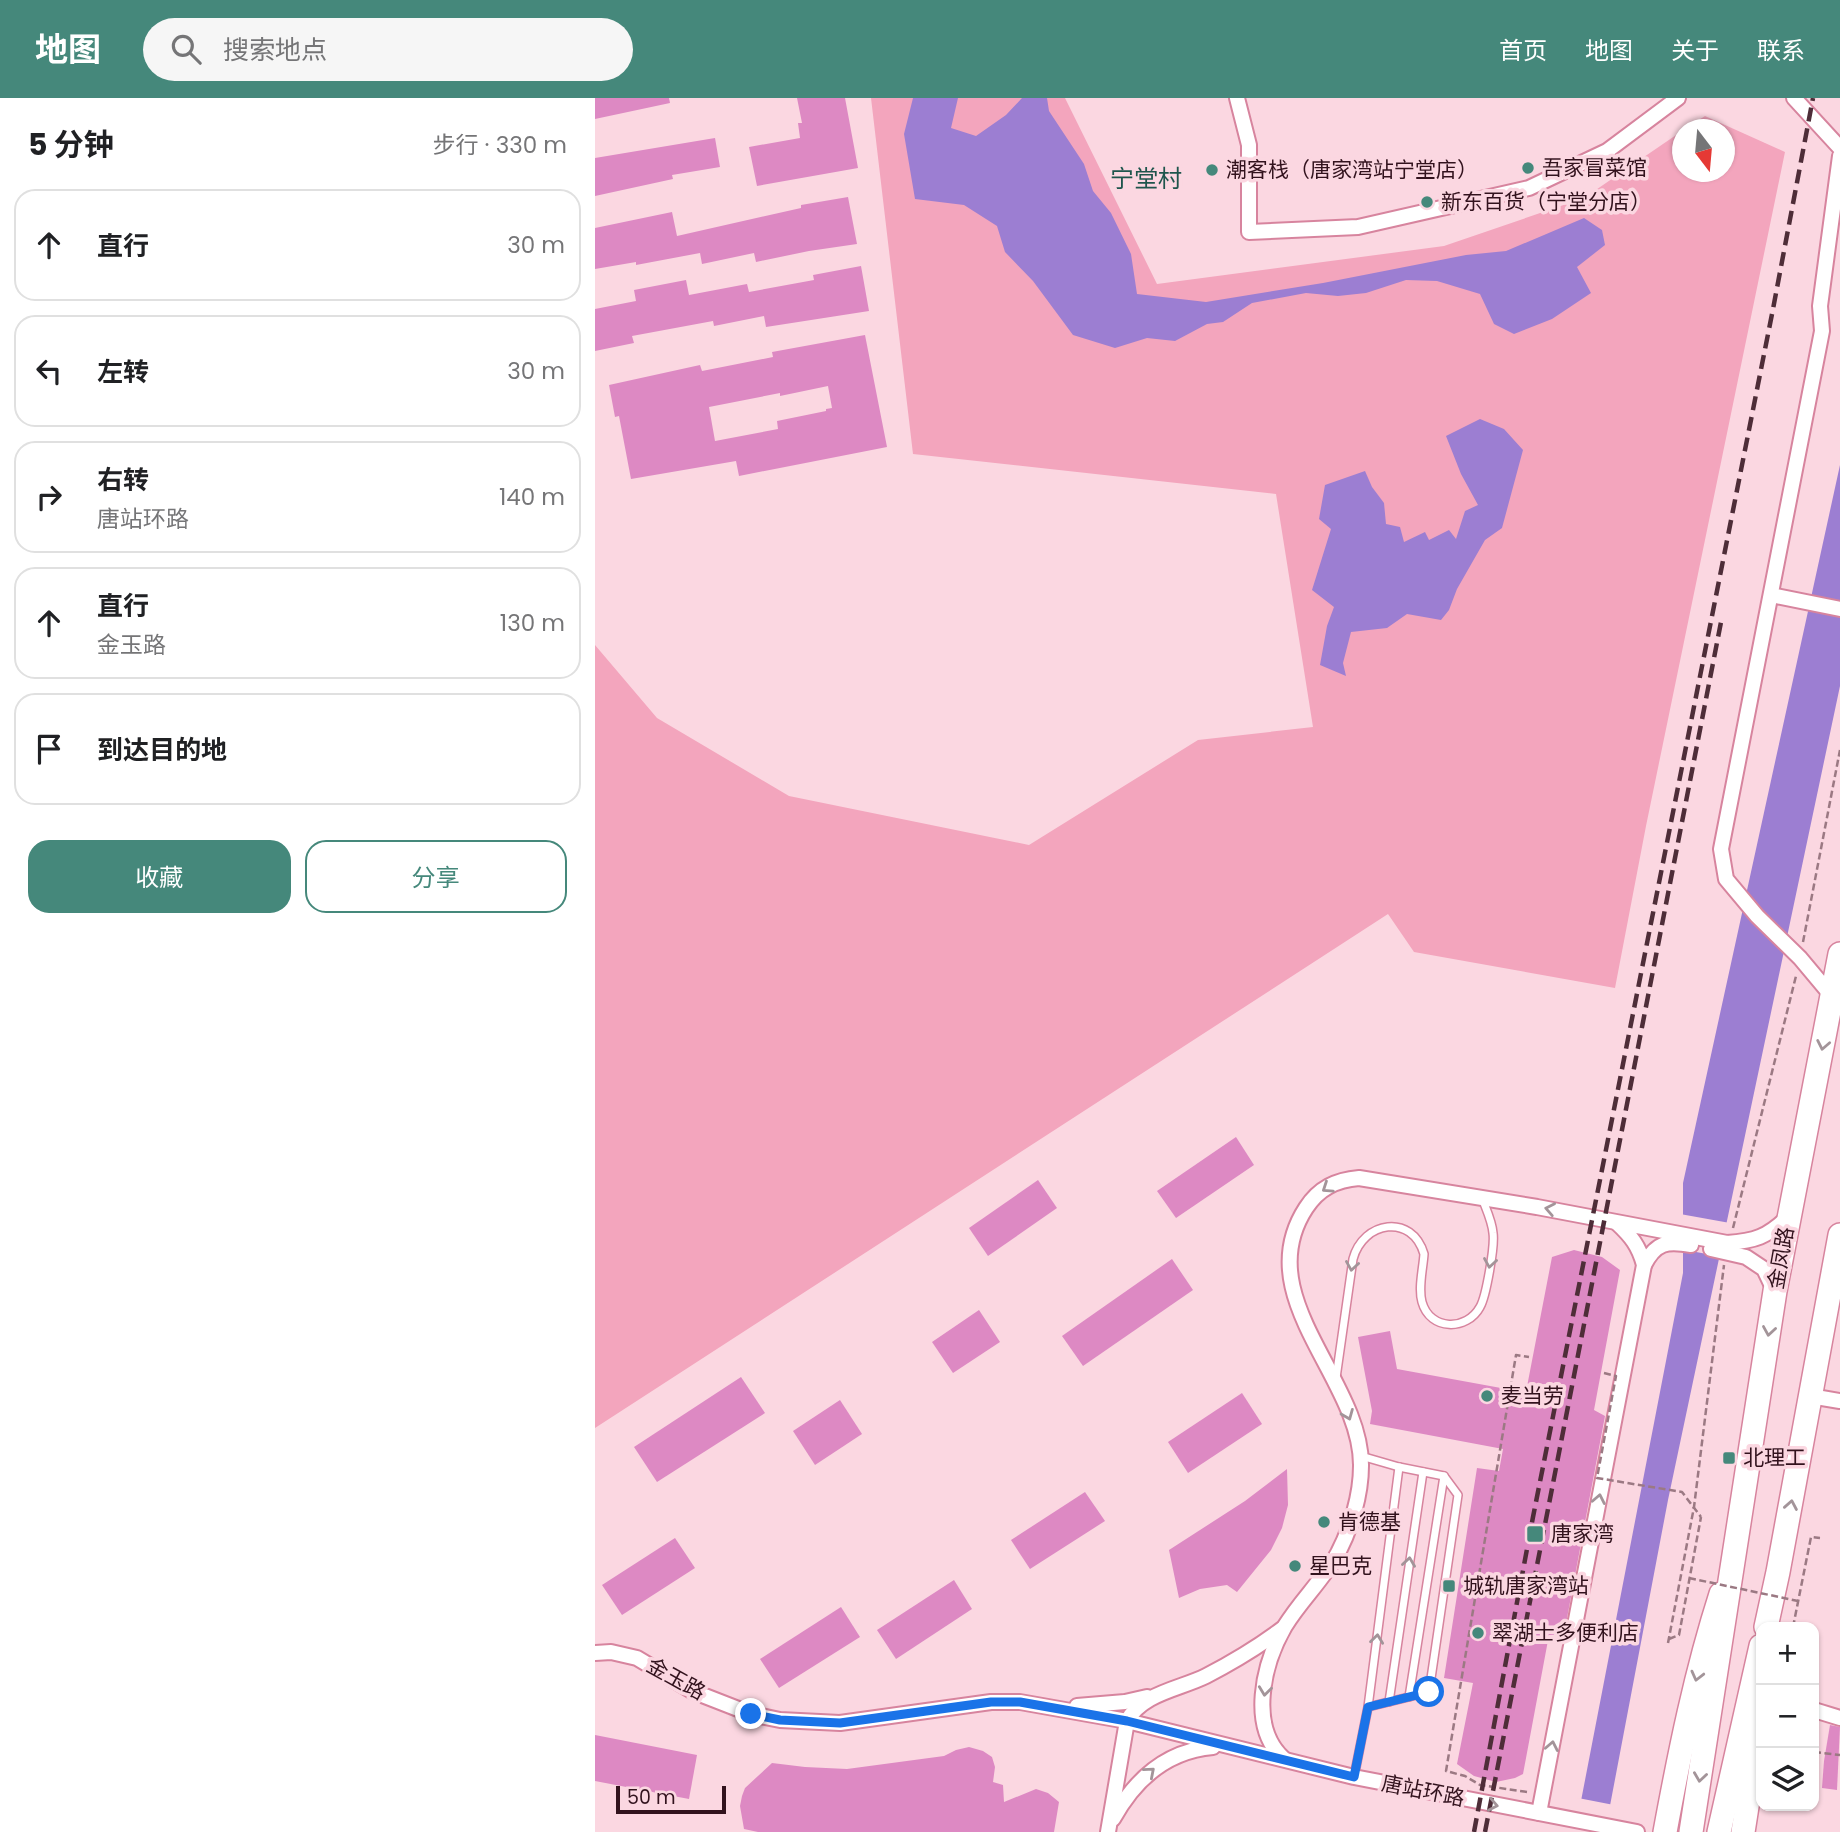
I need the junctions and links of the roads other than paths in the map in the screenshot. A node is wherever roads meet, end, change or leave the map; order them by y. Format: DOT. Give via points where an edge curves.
graph roads {
  1 [pos="1237,98"];
  2 [pos="1678,98"];
  3 [pos="1794,98"];
  4 [pos="1840,148"];
  5 [pos="1840,156"];
  6 [pos="1770,595"];
  7 [pos="1840,610"];
  8 [pos="1840,954"];
  9 [pos="1832,995"];
  10 [pos="1481,1197"];
  11 [pos="1789,1216"];
  12 [pos="1617,1223"];
  13 [pos="1840,1235"];
  14 [pos="1672,1236"];
  15 [pos="1727,1247"];
  16 [pos="1644,1265"];
  17 [pos="1775,1291"];
  18 [pos="1833,1318"];
  19 [pos="1335,1385"];
  20 [pos="1810,1396"];
  21 [pos="1840,1401"];
  22 [pos="1361,1456"];
  23 [pos="1399,1467"];
  24 [pos="1423,1472"];
  25 [pos="1444,1476"];
  26 [pos="1731,1564"];
  27 [pos="1778,1572"];
  28 [pos="1767,1622"];
  29 [pos="1773,1622"];
  30 [pos="1286,1626"];
  31 [pos="595,1653"];
  32 [pos="1756,1668"];
  33 [pos="1163,1694"];
  34 [pos="1409,1697"];
  35 [pos="1389,1702"];
  36 [pos="1046,1706"];
  37 [pos="1368,1707"];
  38 [pos="1819,1712"];
  39 [pos="1840,1718"];
  40 [pos="1127,1721"];
  41 [pos="1228,1746"];
  42 [pos="1756,1748"];
  43 [pos="1284,1759"];
  44 [pos="1354,1777"];
  45 [pos="1539,1813"];
  46 [pos="1692,1826"];
  47 [pos="1719,1828"];
  48 [pos="1108,1829"];
  49 [pos="1637,1832"];
  50 [pos="1665,1832"];
  51 [pos="1743,1832"];
  1 -- 2 [label="street" via="1249,145 1249,232 1358,227 1529,188 1607,150"];
  3 -- 4 [label="street"];
  5 -- 6 [label="street" via="1820,306 1822,331"];
  6 -- 7 [label="street"];
  6 -- 9 [label="street" via="1721,849 1726,879"];
  8 -- 9 [label="main road, 金凤路"];
  9 -- 11 [label="main road, 金凤路, one-way"];
  12 -- 10 [label="street, one-way"];
  10 -- 19 [label="street, one-way" via="1359,1178 1329,1185 1310,1202 1290,1240 1290,1271 1307,1328"];
  10 -- 19 [label="lane, one-way" via="1494,1236 1484,1299 1477,1312 1461,1323 1443,1324 1426,1311 1421,1294 1424,1254 1411,1234 1384,1227 1360,1241 1353,1259"];
  11 -- 15 [label="street" via="1755,1240"];
  11 -- 17 [label="main road, 金凤路"];
  12 -- 14 [label="street"];
  12 -- 16 [label="street" via="1636,1243"];
  13 -- 18 [label="main road"];
  14 -- 15 [label="street"];
  14 -- 16 [label="street" via="1651,1252"];
  15 -- 17 [label="street" via="1764,1269"];
  45 -- 16 [label="street, one-way"];
  17 -- 26 [label="main road, 金凤路, one-way"];
  18 -- 20 [label="main road"];
  19 -- 22 [label="street, one-way"];
  20 -- 21 [label="street"];
  27 -- 20 [label="main road, one-way"];
  22 -- 23 [label="lane"];
  22 -- 30 [label="street" via="1358,1494 1338,1552"];
  23 -- 24 [label="lane"];
  37 -- 23 [label="lane, one-way"];
  24 -- 25 [label="lane"];
  35 -- 24 [label="lane, one-way"];
  25 -- 34 [label="lane"];
  25 -- 34 [label="lane" via="1458,1494 1429,1692"];
  26 -- 46 [label="main road, one-way"];
  26 -- 50 [label="main road, one-way" via="1703,1649"];
  27 -- 28 [label="main road"];
  27 -- 29 [label="main road"];
  30 -- 33 [label="street" via="1222,1668"];
  30 -- 43 [label="street, one-way" via="1276,1645 1263,1704 1268,1738"];
  31 -- 36 [label="street, 金玉路" via="637,1658 692,1691 780,1720 861,1721 991,1702"];
  32 -- 47 [label="main road"];
  33 -- 36 [label="street" via="1105,1704"];
  33 -- 40 [label="street" via="1141,1703"];
  34 -- 35 [label="lane"];
  35 -- 37 [label="lane"];
  36 -- 40 [label="street, 唐站环路"];
  37 -- 44 [label="lane"];
  38 -- 39 [label="street"];
  40 -- 41 [label="street, 唐站环路"];
  40 -- 48 [label="street"];
  41 -- 43 [label="street, 唐站环路"];
  48 -- 41 [label="street, one-way" via="1127,1796 1158,1765 1198,1748"];
  42 -- 51 [label="main road"];
  43 -- 44 [label="street, 唐站环路"];
  44 -- 45 [label="street, 唐站环路, one-way"];
  45 -- 49 [label="street, 唐站环路"];
}
